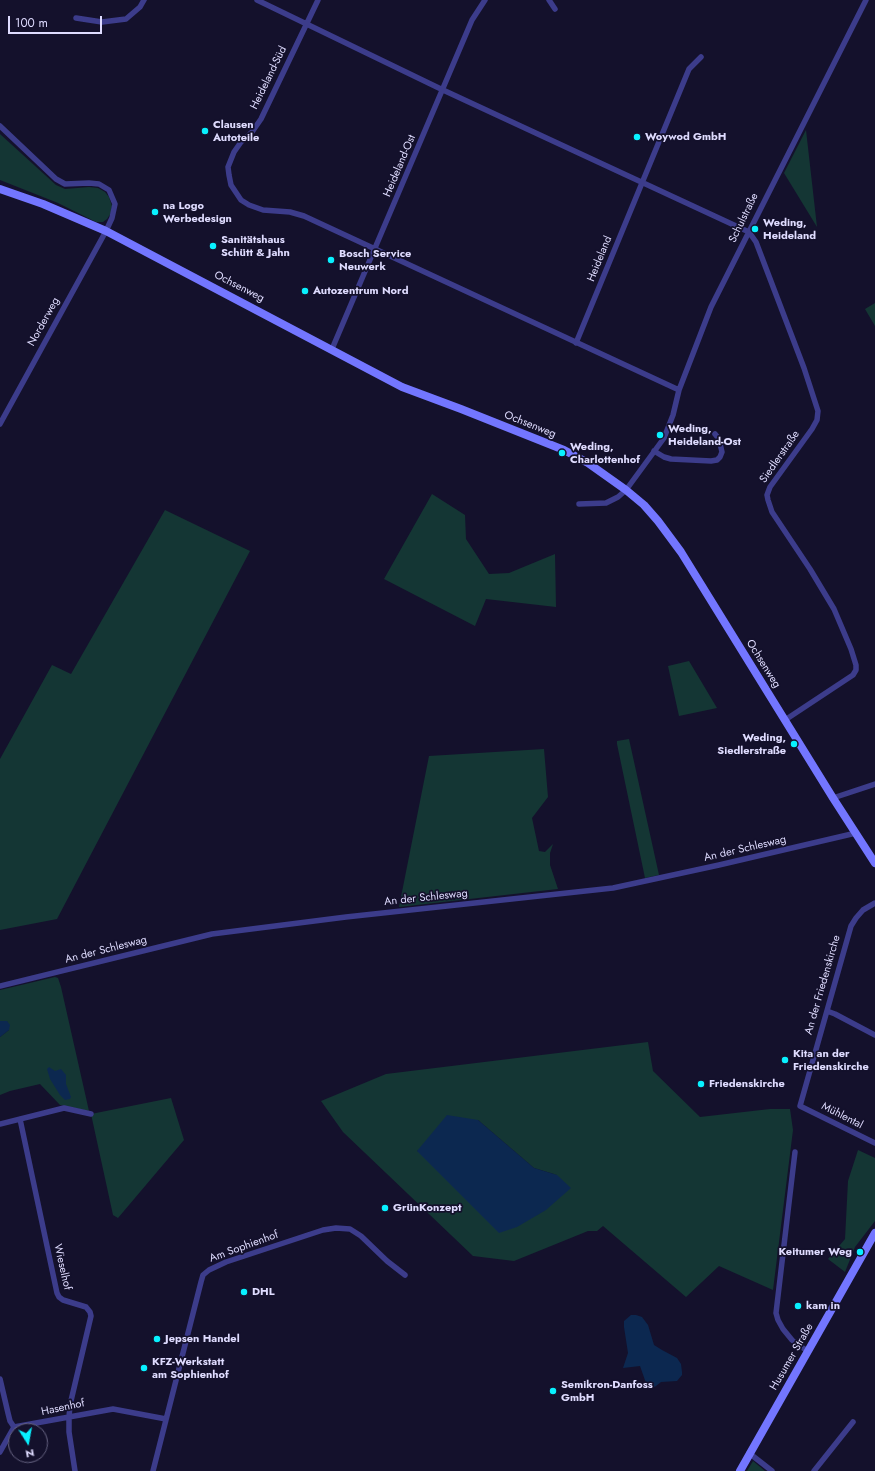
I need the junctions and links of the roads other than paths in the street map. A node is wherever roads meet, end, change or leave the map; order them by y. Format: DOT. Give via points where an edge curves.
graph roads {
  1 [pos="144,0"];
  2 [pos="257,0"];
  3 [pos="318,0"];
  4 [pos="485,0"];
  5 [pos="549,0"];
  6 [pos="866,0"];
  7 [pos="555,9"];
  8 [pos="76,18"];
  9 [pos="306,25"];
  10 [pos="701,57"];
  11 [pos="443,90"];
  12 [pos="0,126"];
  13 [pos="642,182"];
  14 [pos="0,189"];
  15 [pos="106,231"];
  16 [pos="749,232"];
  17 [pos="375,250"];
  18 [pos="576,343"];
  19 [pos="332,349"];
  20 [pos="679,390"];
  21 [pos="0,424"];
  22 [pos="715,434"];
  23 [pos="654,451"];
  24 [pos="626,490"];
  25 [pos="579,504"];
  26 [pos="785,720"];
  27 [pos="875,784"];
  28 [pos="834,798"];
  29 [pos="856,833"];
  30 [pos="875,863"];
  31 [pos="875,902"];
  32 [pos="0,986"];
  33 [pos="827,1011"];
  34 [pos="875,1036"];
  35 [pos="800,1106"];
  36 [pos="91,1114"];
  37 [pos="20,1119"];
  38 [pos="0,1124"];
  39 [pos="875,1143"];
  40 [pos="795,1152"];
  41 [pos="875,1233"];
  42 [pos="405,1274"];
  43 [pos="808,1351"];
  44 [pos="0,1381"];
  45 [pos="69,1417"];
  46 [pos="166,1418"];
  47 [pos="853,1422"];
  48 [pos="11,1423"];
  49 [pos="36,1423"];
  50 [pos="8,1438"];
  51 [pos="0,1452"];
  52 [pos="749,1453"];
  53 [pos="75,1471"];
  54 [pos="153,1471"];
  55 [pos="740,1471"];
  56 [pos="772,1471"];
  57 [pos="814,1471"];
  1 -- 8 [label="street" via="126,19 102,22"];
  2 -- 9 [label="street"];
  3 -- 9 [label="street, Heideland-Süd"];
  4 -- 11 [label="street, Heideland-Ost" via="472,20"];
  5 -- 7 [label="street"];
  6 -- 16 [label="street, Schulstraße"];
  9 -- 11 [label="street"];
  9 -- 17 [label="street, Heideland-Süd" via="261,119 234,152 228,167 231,185 236,194 249,206 304,216"];
  10 -- 13 [label="street, Heideland" via="689,70"];
  11 -- 13 [label="street"];
  11 -- 17 [label="street, Heideland-Ost"];
  12 -- 15 [label="street" via="60,182 99,184 106,187 112,194 115,204"];
  13 -- 16 [label="street"];
  13 -- 18 [label="street, Heideland"];
  14 -- 15 [label="main road, Ochsenweg"];
  15 -- 19 [label="main road, Ochsenweg"];
  15 -- 21 [label="street, Norderweg"];
  16 -- 20 [label="street, Schulstraße" via="711,307"];
  16 -- 26 [label="street, Siedlerstraße" via="756,242 818,411 812,429 770,487 768,500 772,512 834,609 856,665 853,675"];
  17 -- 18 [label="street"];
  17 -- 19 [label="street, Heideland-Ost"];
  18 -- 20 [label="street"];
  19 -- 24 [label="main road, Ochsenweg" via="402,387 564,450 588,463"];
  20 -- 23 [label="street, Schulstraße" via="664,438"];
  22 -- 23 [label="street" via="722,452 717,460 671,459"];
  23 -- 24 [label="street, Schulstraße"];
  24 -- 25 [label="street, Schulstraße" via="606,503"];
  24 -- 26 [label="main road, Ochsenweg" via="644,505 681,552"];
  26 -- 28 [label="main road, Ochsenweg"];
  27 -- 28 [label="street"];
  28 -- 29 [label="main road, Ochsenweg"];
  29 -- 30 [label="main road, Ochsenweg"];
  29 -- 32 [label="street, An der Schleswag" via="613,888 212,934"];
  31 -- 33 [label="street, An der Friedenskirche" via="863,910 851,926"];
  33 -- 34 [label="street"];
  33 -- 35 [label="street, An der Friedenskirche"];
  35 -- 39 [label="street, Mühlental"];
  36 -- 37 [label="street" via="64,1108"];
  37 -- 38 [label="street"];
  37 -- 45 [label="street, Wieselhof" via="57,1293 63,1300 86,1308 91,1316"];
  40 -- 43 [label="street" via="776,1313 783,1329 792,1340"];
  41 -- 43 [label="main road, Husumer Straße"];
  42 -- 46 [label="street, Am Sophienhof" via="361,1236 350,1229 336,1228 323,1230 209,1270 201,1282"];
  43 -- 52 [label="main road, Husumer Straße"];
  44 -- 48 [label="street"];
  45 -- 46 [label="street, Hasenhof" via="113,1409"];
  45 -- 49 [label="street, Hasenhof"];
  45 -- 53 [label="street, Wieselhof"];
  46 -- 54 [label="street, Am Sophienhof"];
  47 -- 57 [label="street"];
  50 -- 51 [label="street"];
  52 -- 55 [label="main road, Husumer Straße"];
  52 -- 56 [label="street"];
}
